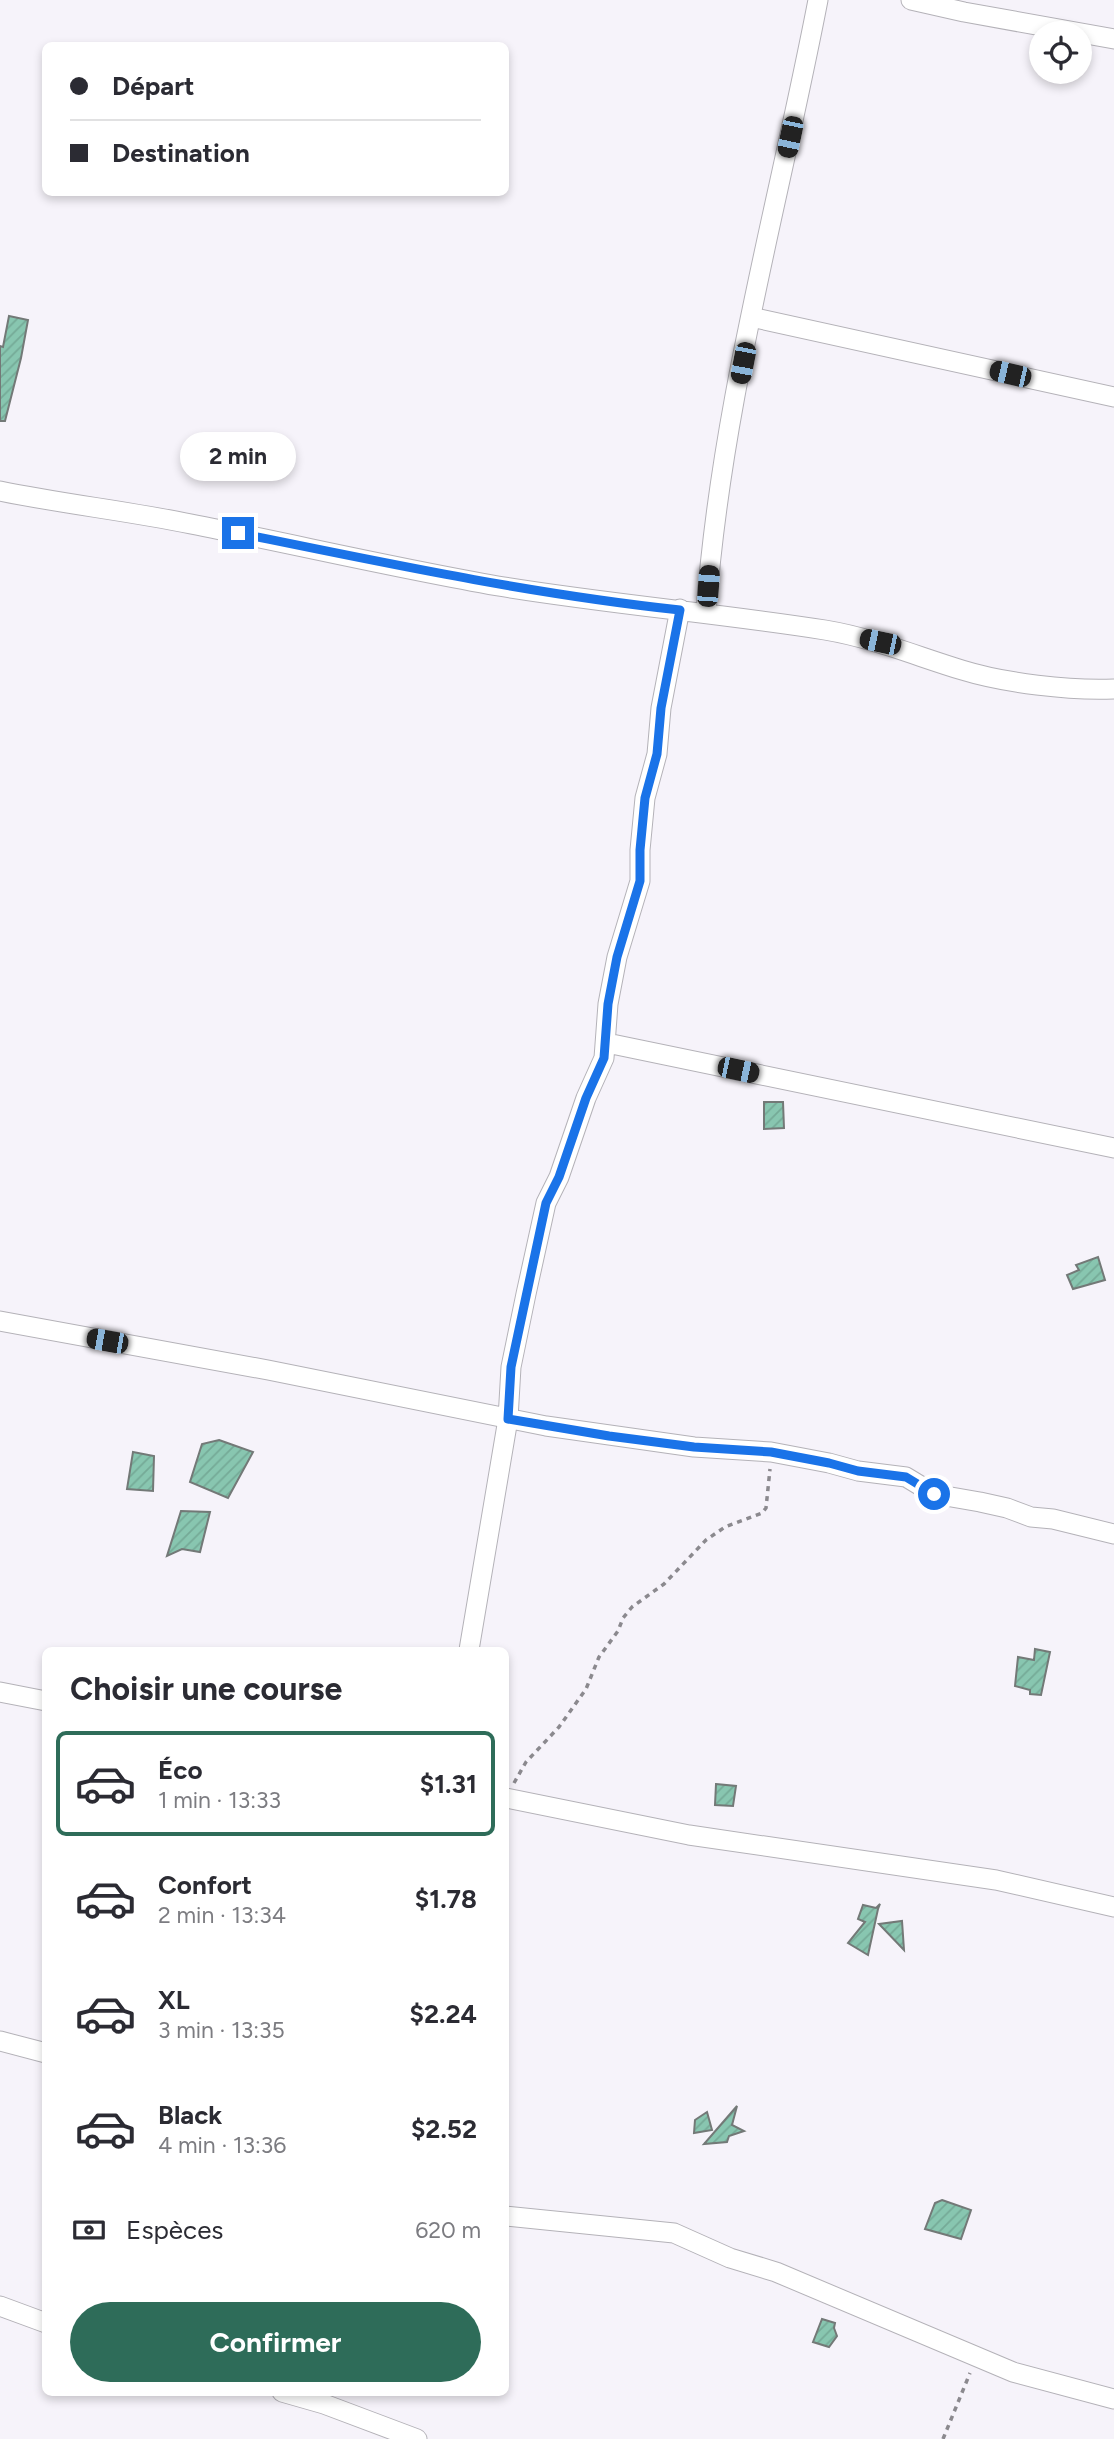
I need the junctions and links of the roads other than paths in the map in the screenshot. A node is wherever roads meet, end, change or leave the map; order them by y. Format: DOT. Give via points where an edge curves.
graph roads {
  1 [pos="818,0"];
  2 [pos="911,0"];
  3 [pos="1114,39"];
  4 [pos="751,317"];
  5 [pos="1114,397"];
  6 [pos="0,491"];
  7 [pos="680,610"];
  8 [pos="706,612"];
  9 [pos="1114,689"];
  10 [pos="607,1043"];
  11 [pos="1114,1148"];
  12 [pos="0,1321"];
  13 [pos="508,1419"];
  14 [pos="1114,1534"];
  15 [pos="470,1647"];
  16 [pos="0,1692"];
  17 [pos="42,1700"];
  18 [pos="509,1798"];
  19 [pos="1114,1907"];
  20 [pos="0,2041"];
  21 [pos="42,2052"];
  22 [pos="509,2216"];
  23 [pos="0,2306"];
  24 [pos="42,2322"];
  25 [pos="296,2396"];
  26 [pos="1114,2399"];
  27 [pos="417,2439"];
  1 -- 4 [label="street"];
  2 -- 3 [label="street"];
  4 -- 5 [label="street"];
  4 -- 8 [label="street" via="724,456"];
  6 -- 7 [label="street" via="497,585"];
  7 -- 8 [label="street"];
  7 -- 10 [label="street" via="657,754 645,798 640,881 617,957 608,1004"];
  8 -- 9 [label="street" via="880,642 965,671 1022,682"];
  10 -- 11 [label="street"];
  10 -- 13 [label="street" via="546,1203 511,1367"];
  12 -- 13 [label="street"];
  13 -- 14 [label="street" via="694,1447 771,1452 906,1477 934,1494"];
  13 -- 15 [label="street"];
  16 -- 17 [label="street"];
  18 -- 19 [label="street" via="689,1835 996,1880"];
  20 -- 21 [label="street"];
  22 -- 26 [label="street" via="674,2233 1013,2372"];
  23 -- 24 [label="street"];
  25 -- 27 [label="street"];
}
